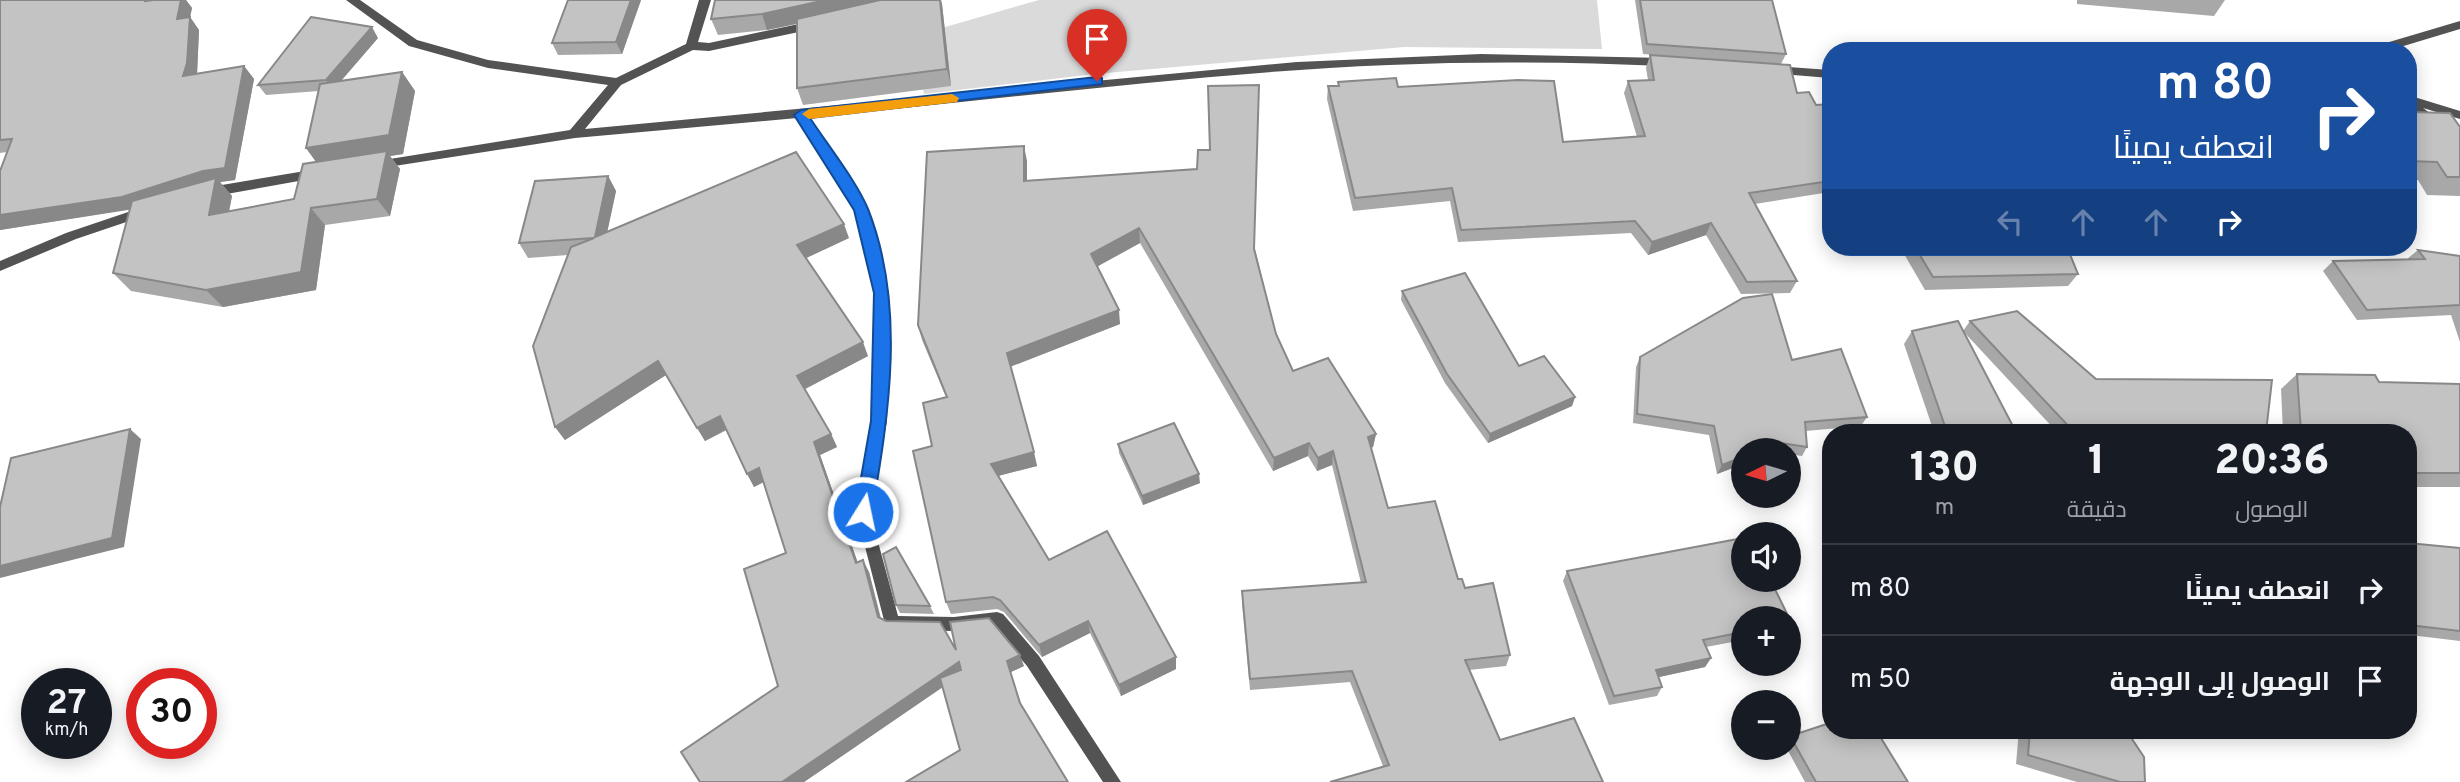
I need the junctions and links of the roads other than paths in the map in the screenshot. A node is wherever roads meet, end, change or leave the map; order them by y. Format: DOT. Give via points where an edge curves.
graph roads {
  1 [pos="352,0"];
  2 [pos="705,0"];
  3 [pos="829,22"];
  4 [pos="2460,25"];
  5 [pos="2403,42"];
  6 [pos="691,47"];
  7 [pos="1683,63"];
  8 [pos="1764,69"];
  9 [pos="1822,73"];
  10 [pos="617,82"];
  11 [pos="2417,103"];
  12 [pos="2417,108"];
  13 [pos="801,115"];
  14 [pos="2460,115"];
  15 [pos="574,134"];
  16 [pos="2460,141"];
  17 [pos="362,167"];
  18 [pos="336,171"];
  19 [pos="202,195"];
  20 [pos="153,209"];
  21 [pos="0,266"];
  22 [pos="1113,782"];
  1 -- 10 [label="street" via="413,43 488,64"];
  2 -- 6 [label="street"];
  3 -- 6 [label="street" via="768,37"];
  4 -- 5 [label="street"];
  6 -- 10 [label="street"];
  7 -- 13 [label="street" via="1573,56 1305,65 1097,81"];
  8 -- 9 [label="street"];
  10 -- 15 [label="street"];
  11 -- 14 [label="street"];
  12 -- 16 [label="street"];
  13 -- 15 [label="street"];
  13 -- 22 [label="street" via="861,209 882,293 880,421 863,512 892,623 997,620 1032,661"];
  15 -- 17 [label="street"];
  18 -- 19 [label="street"];
  20 -- 21 [label="street"];
}
